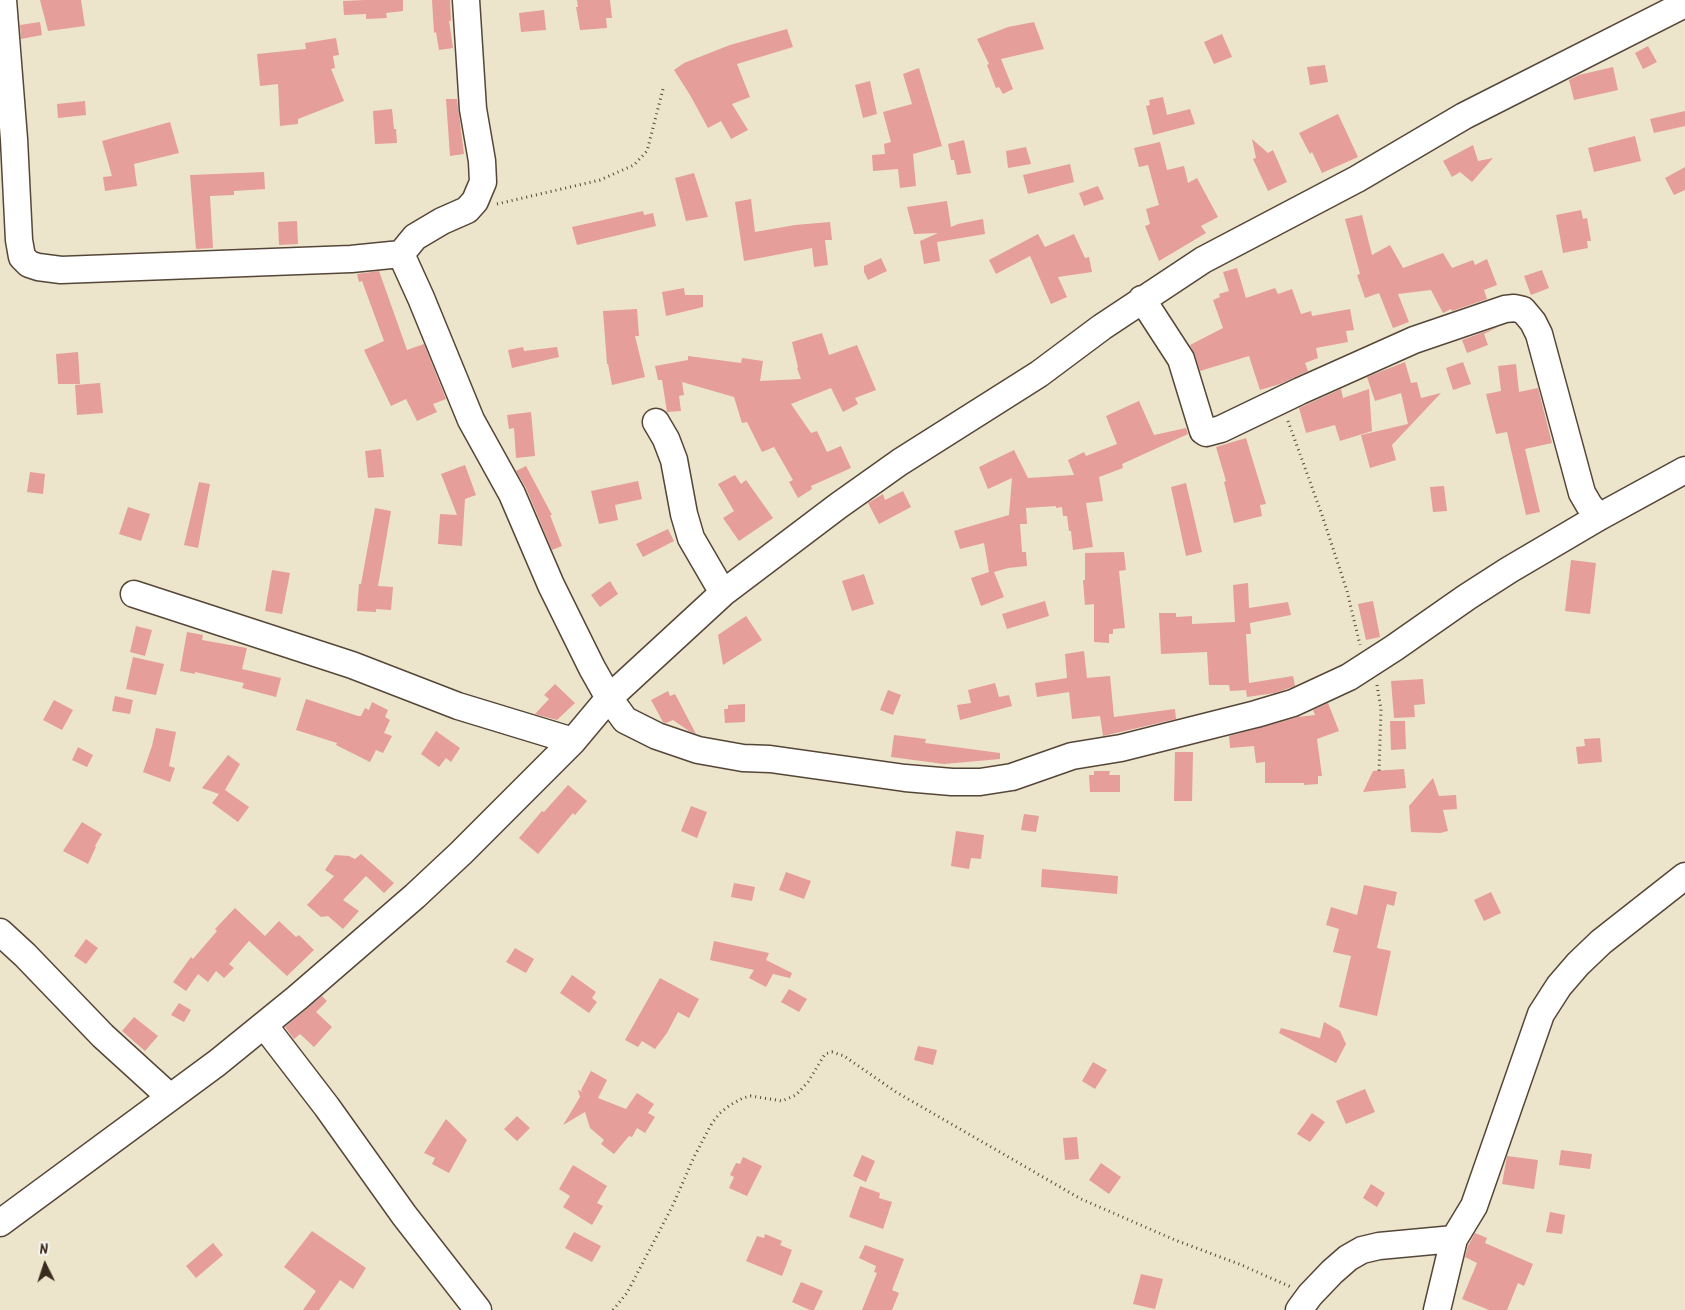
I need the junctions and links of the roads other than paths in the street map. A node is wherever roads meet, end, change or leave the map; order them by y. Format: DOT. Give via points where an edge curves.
graph roads {
  1 [pos="3,0"];
  2 [pos="466,0"];
  3 [pos="1685,4"];
  4 [pos="401,254"];
  5 [pos="1142,299"];
  6 [pos="656,422"];
  7 [pos="1685,470"];
  8 [pos="1599,517"];
  9 [pos="723,593"];
  10 [pos="134,594"];
  11 [pos="609,698"];
  12 [pos="573,741"];
  13 [pos="1685,876"];
  14 [pos="0,932"];
  15 [pos="264,1025"];
  16 [pos="170,1097"];
  17 [pos="0,1223"];
  18 [pos="1454,1239"];
  19 [pos="1304,1302"];
  20 [pos="478,1310"];
  21 [pos="1437,1310"];
  1 -- 4 [label="street" via="19,240 22,257 29,264 61,270 351,259"];
  2 -- 4 [label="street" via="473,110 484,171 483,182 480,193 467,210 415,237"];
  3 -- 5 [label="street" via="1464,116 1357,179 1203,260"];
  4 -- 11 [label="street" via="471,420 512,494 551,585"];
  5 -- 8 [label="street" via="1181,359 1206,433 1222,429 1414,340 1505,309 1523,310 1539,334 1582,492"];
  5 -- 9 [label="street" via="1040,374 900,462"];
  6 -- 9 [label="street" via="674,460 691,538"];
  7 -- 8 [label="street"];
  8 -- 11 [label="street" via="1509,570 1349,677 1293,703 1121,748 1072,756 1012,777 980,782 905,778 698,750 636,727 625,720"];
  9 -- 11 [label="street"];
  10 -- 12 [label="street" via="352,665 458,706"];
  11 -- 12 [label="street"];
  12 -- 15 [label="street" via="415,896"];
  13 -- 18 [label="street" via="1578,964 1541,1014 1474,1206"];
  14 -- 16 [label="street" via="103,1036"];
  15 -- 16 [label="street"];
  15 -- 20 [label="street"];
  16 -- 17 [label="street"];
  18 -- 19 [label="street" via="1362,1250 1348,1258"];
  18 -- 21 [label="street"];
}
